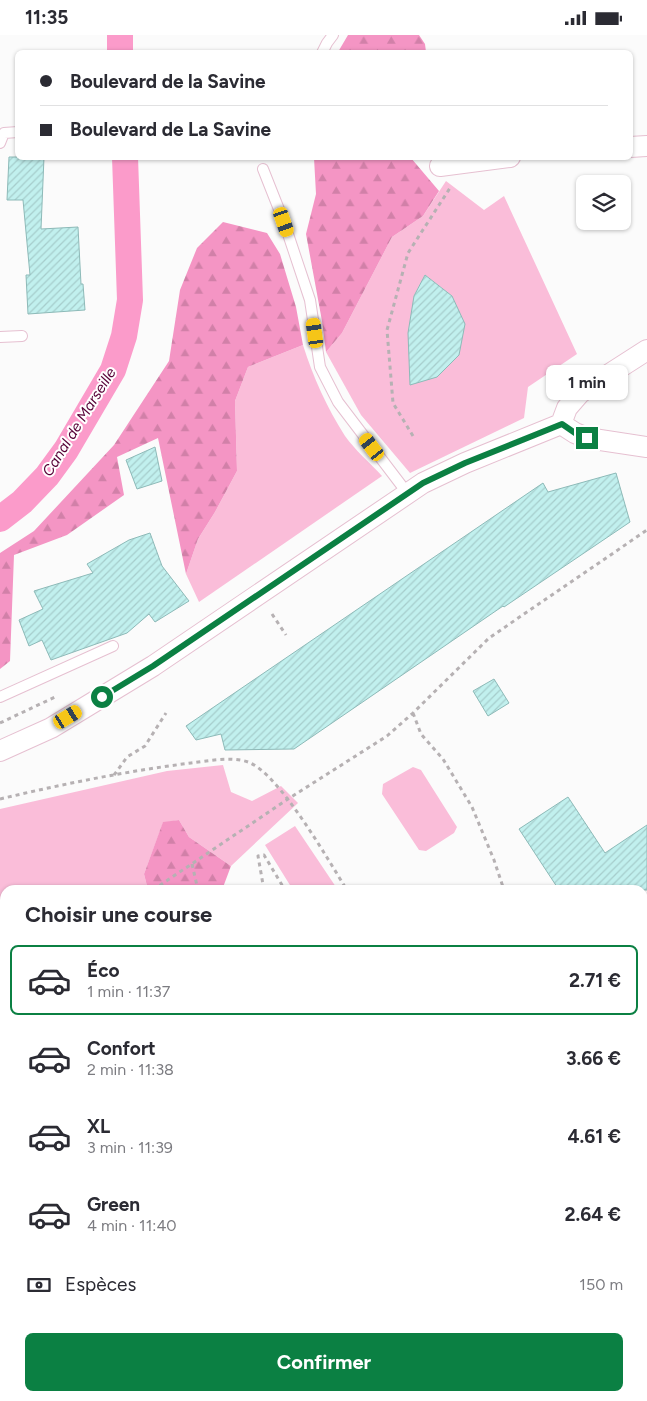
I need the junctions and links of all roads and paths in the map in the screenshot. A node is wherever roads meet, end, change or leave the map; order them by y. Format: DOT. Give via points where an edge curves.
graph roads {
  1 [pos="333,35"];
  2 [pos="324,50"];
  3 [pos="15,132"];
  4 [pos="0,143"];
  5 [pos="647,146"];
  6 [pos="633,147"];
  7 [pos="488,160"];
  8 [pos="467,163"];
  9 [pos="440,166"];
  10 [pos="264,169"];
  11 [pos="22,336"];
  12 [pos="0,337"];
  13 [pos="647,350"];
  14 [pos="562,424"];
  15 [pos="413,436"];
  16 [pos="647,447"];
  17 [pos="408,494"];
  18 [pos="647,530"];
  19 [pos="271,612"];
  20 [pos="286,635"];
  21 [pos="113,645"];
  22 [pos="0,697"];
  23 [pos="166,713"];
  24 [pos="413,713"];
  25 [pos="0,751"];
  26 [pos="113,775"];
  27 [pos="0,799"];
  28 [pos="288,799"];
  29 [pos="192,864"];
  30 [pos="160,885"];
  31 [pos="197,885"];
  32 [pos="263,885"];
  33 [pos="282,885"];
  34 [pos="344,885"];
  35 [pos="502,885"];
  1 -- 2 [label="lane"];
  3 -- 4 [label="lane" via="4,133"];
  5 -- 6 [label="street"];
  7 -- 8 [label="street"];
  8 -- 9 [label="street"];
  8 -- 15 [label="path" via="408,253 387,330 393,403"];
  10 -- 17 [label="lane" via="310,300 320,367 338,402"];
  11 -- 12 [label="lane"];
  13 -- 14 [label="street" via="580,393 568,408"];
  14 -- 16 [label="street" via="587,438"];
  14 -- 17 [label="street" via="465,463"];
  17 -- 25 [label="street" via="153,666 51,728"];
  18 -- 24 [label="path" via="489,638"];
  19 -- 20 [label="path"];
  21 -- 22 [label="lane"];
  23 -- 26 [label="path" via="145,746 127,757"];
  24 -- 28 [label="path" via="387,736"];
  24 -- 35 [label="path" via="421,734 443,759 472,807"];
  26 -- 27 [label="path"];
  26 -- 28 [label="path" via="224,759 248,762 263,771"];
  28 -- 29 [label="path"];
  28 -- 34 [label="path"];
  29 -- 30 [label="path"];
  29 -- 31 [label="path"];
  32 -- 33 [label="path" via="258,856 264,855"];
}
